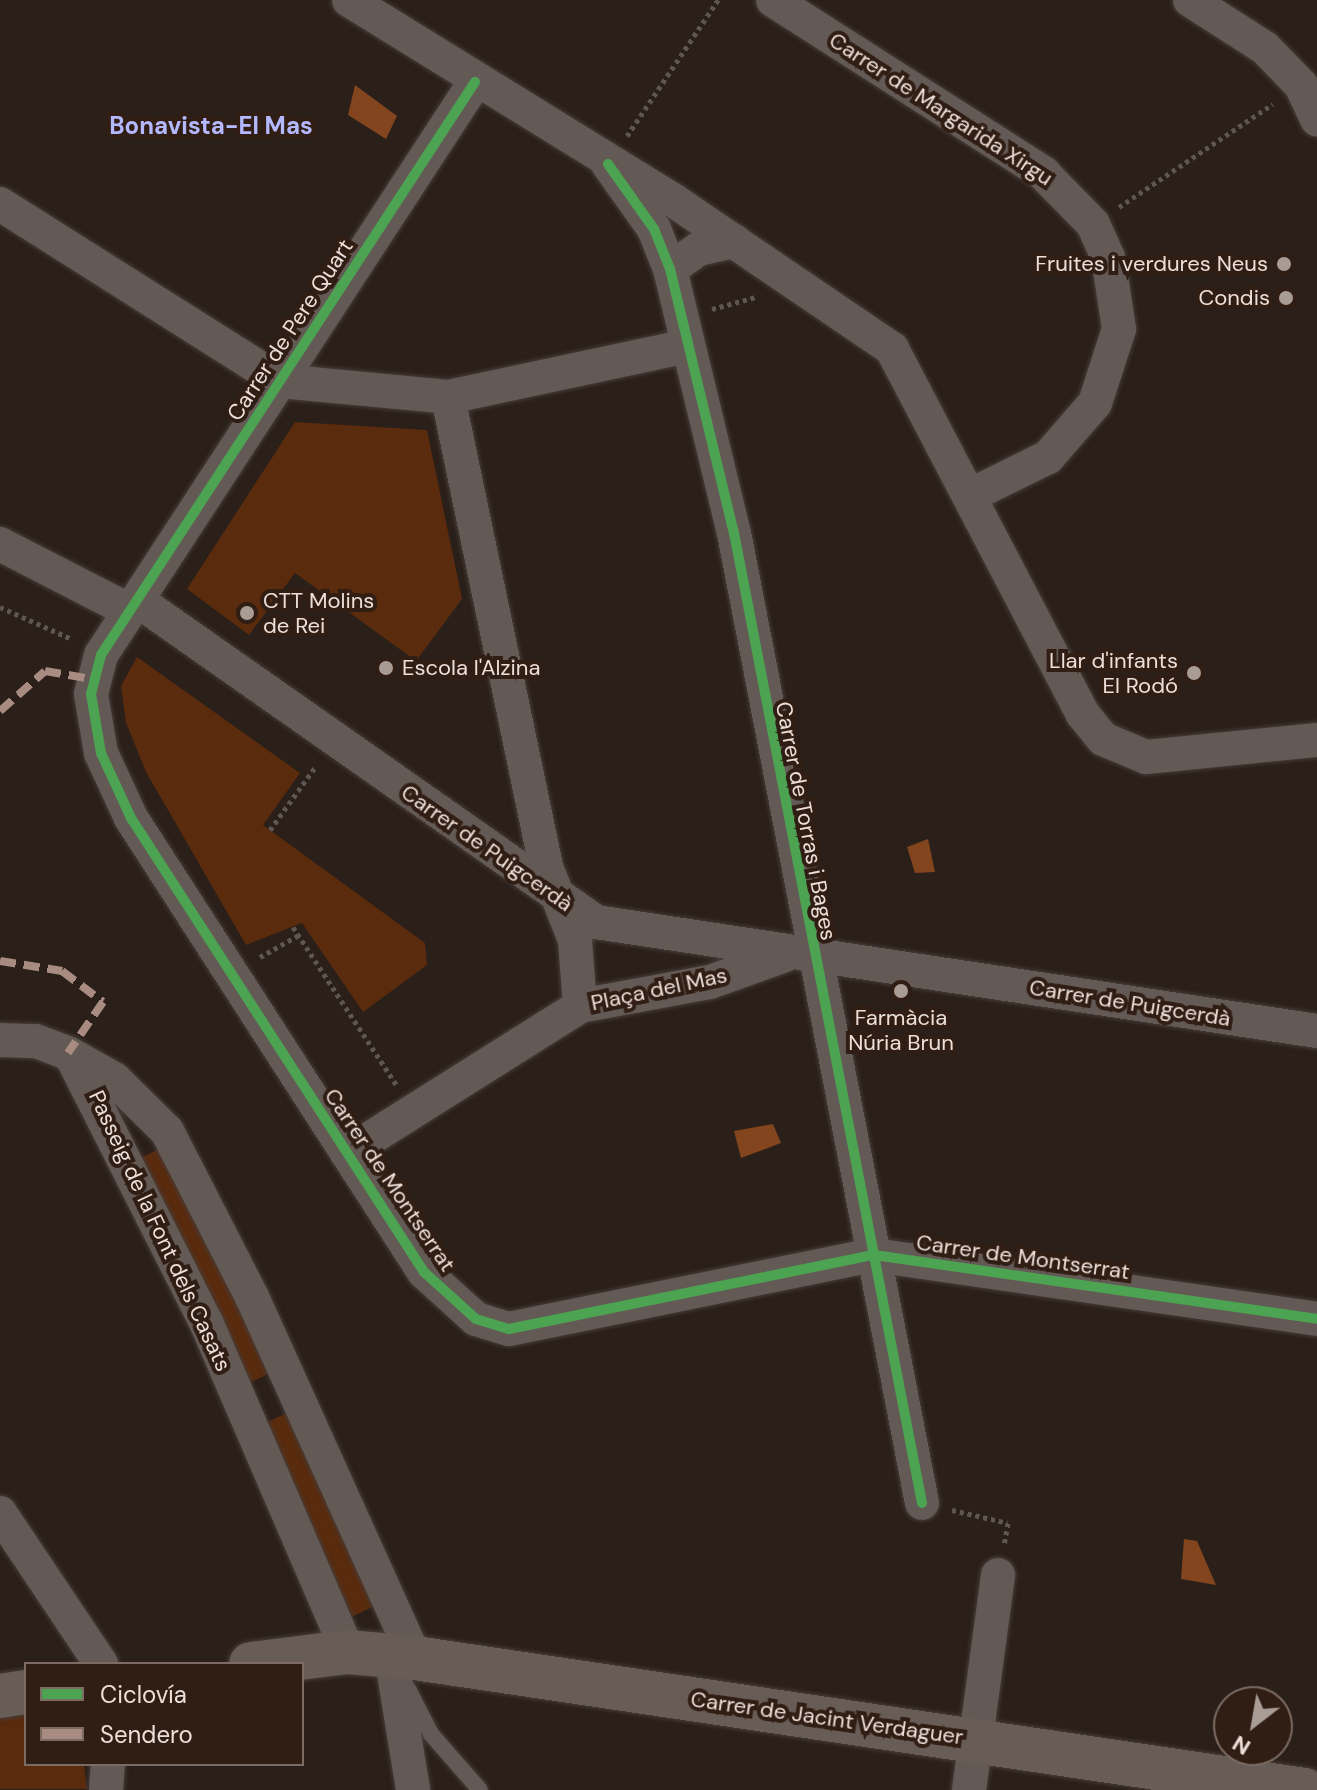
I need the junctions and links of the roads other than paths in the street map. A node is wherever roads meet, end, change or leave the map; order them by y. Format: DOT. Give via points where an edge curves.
graph roads {
  1 [pos="349,0"];
  2 [pos="773,0"];
  3 [pos="1190,0"];
  4 [pos="475,82"];
  5 [pos="1317,120"];
  6 [pos="608,164"];
  7 [pos="0,204"];
  8 [pos="734,241"];
  9 [pos="670,269"];
  10 [pos="684,332"];
  11 [pos="280,381"];
  12 [pos="448,397"];
  13 [pos="973,494"];
  14 [pos="0,544"];
  15 [pos="133,606"];
  16 [pos="1317,740"];
  17 [pos="563,906"];
  18 [pos="801,954"];
  19 [pos="580,1006"];
  20 [pos="1317,1031"];
  21 [pos="0,1040"];
  22 [pos="68,1053"];
  23 [pos="167,1131"];
  24 [pos="119,1139"];
  25 [pos="347,1153"];
  26 [pos="874,1255"];
  27 [pos="1317,1319"];
  28 [pos="293,1391"];
  29 [pos="245,1413"];
  30 [pos="922,1503"];
  31 [pos="0,1513"];
  32 [pos="998,1575"];
  33 [pos="348,1652"];
  34 [pos="403,1656"];
  35 [pos="100,1662"];
  36 [pos="267,1662"];
  37 [pos="24,1692"];
  38 [pos="0,1696"];
  39 [pos="976,1740"];
  40 [pos="108,1766"];
  41 [pos="106,1790"];
  42 [pos="413,1790"];
  43 [pos="480,1790"];
  44 [pos="969,1790"];
  45 [pos="1305,1790"];
  1 -- 4 [label="street"];
  2 -- 13 [label="street, Carrer de Margarida Xirgu" via="1043,173 1093,224 1118,290 1119,329 1095,403 1048,457"];
  3 -- 5 [label="street" via="1265,48 1301,85"];
  4 -- 6 [label="street"];
  4 -- 11 [label="street, Carrer de Pere Quart"];
  6 -- 8 [label="street"];
  6 -- 9 [label="street, Carrer de Torras i Bages" via="654,229"];
  7 -- 11 [label="street"];
  8 -- 9 [label="street" via="699,249"];
  8 -- 13 [label="street" via="892,349"];
  9 -- 10 [label="street, Carrer de Torras i Bages"];
  10 -- 12 [label="street"];
  10 -- 18 [label="street, Carrer de Torras i Bages" via="734,533"];
  11 -- 12 [label="street"];
  11 -- 15 [label="street, Carrer de Pere Quart"];
  12 -- 17 [label="street, Plaça del Mas" via="546,867"];
  13 -- 16 [label="street" via="1075,701 1103,739 1146,757"];
  14 -- 15 [label="street, Carrer de Puigcerdà"];
  15 -- 17 [label="street, Carrer de Puigcerdà" via="335,739"];
  15 -- 25 [label="street, Carrer de Montserrat" via="101,655 91,713 113,782"];
  17 -- 18 [label="street, Carrer de Puigcerdà" via="596,922"];
  17 -- 19 [label="street, Plaça del Mas" via="575,940"];
  18 -- 19 [label="street, Plaça del Mas" via="710,982"];
  18 -- 20 [label="street, Carrer de Puigcerdà"];
  18 -- 26 [label="street, Carrer de Torras i Bages"];
  19 -- 25 [label="street"];
  21 -- 22 [label="street, Passeig de la Font dels Casats" via="36,1041"];
  22 -- 23 [label="street, Passeig de la Font dels Casats" via="114,1079"];
  22 -- 24 [label="street, Passeig de la Font dels Casats"];
  23 -- 24 [label="street"];
  23 -- 28 [label="street, Passeig de la Font dels Casats"];
  24 -- 29 [label="street, Passeig de la Font dels Casats"];
  25 -- 26 [label="street, Carrer de Montserrat" via="424,1272 461,1309 493,1327 525,1329"];
  26 -- 27 [label="street, Carrer de Montserrat"];
  26 -- 30 [label="street, Carrer de Torras i Bages"];
  28 -- 29 [label="street"];
  28 -- 34 [label="street, Passeig de la Font dels Casats"];
  29 -- 33 [label="street, Passeig de la Font dels Casats"];
  31 -- 35 [label="street"];
  32 -- 39 [label="street"];
  33 -- 34 [label="main road, Carrer de Jacint Verdaguer"];
  33 -- 36 [label="main road, Carrer de Jacint Verdaguer"];
  34 -- 39 [label="main road, Carrer de Jacint Verdaguer"];
  34 -- 42 [label="street, Passeig de la Font dels Casats"];
  34 -- 43 [label="lane" via="431,1734"];
  37 -- 38 [label="main road"];
  39 -- 44 [label="street"];
  39 -- 45 [label="main road, Carrer de Jacint Verdaguer"];
  40 -- 41 [label="street"];
}
